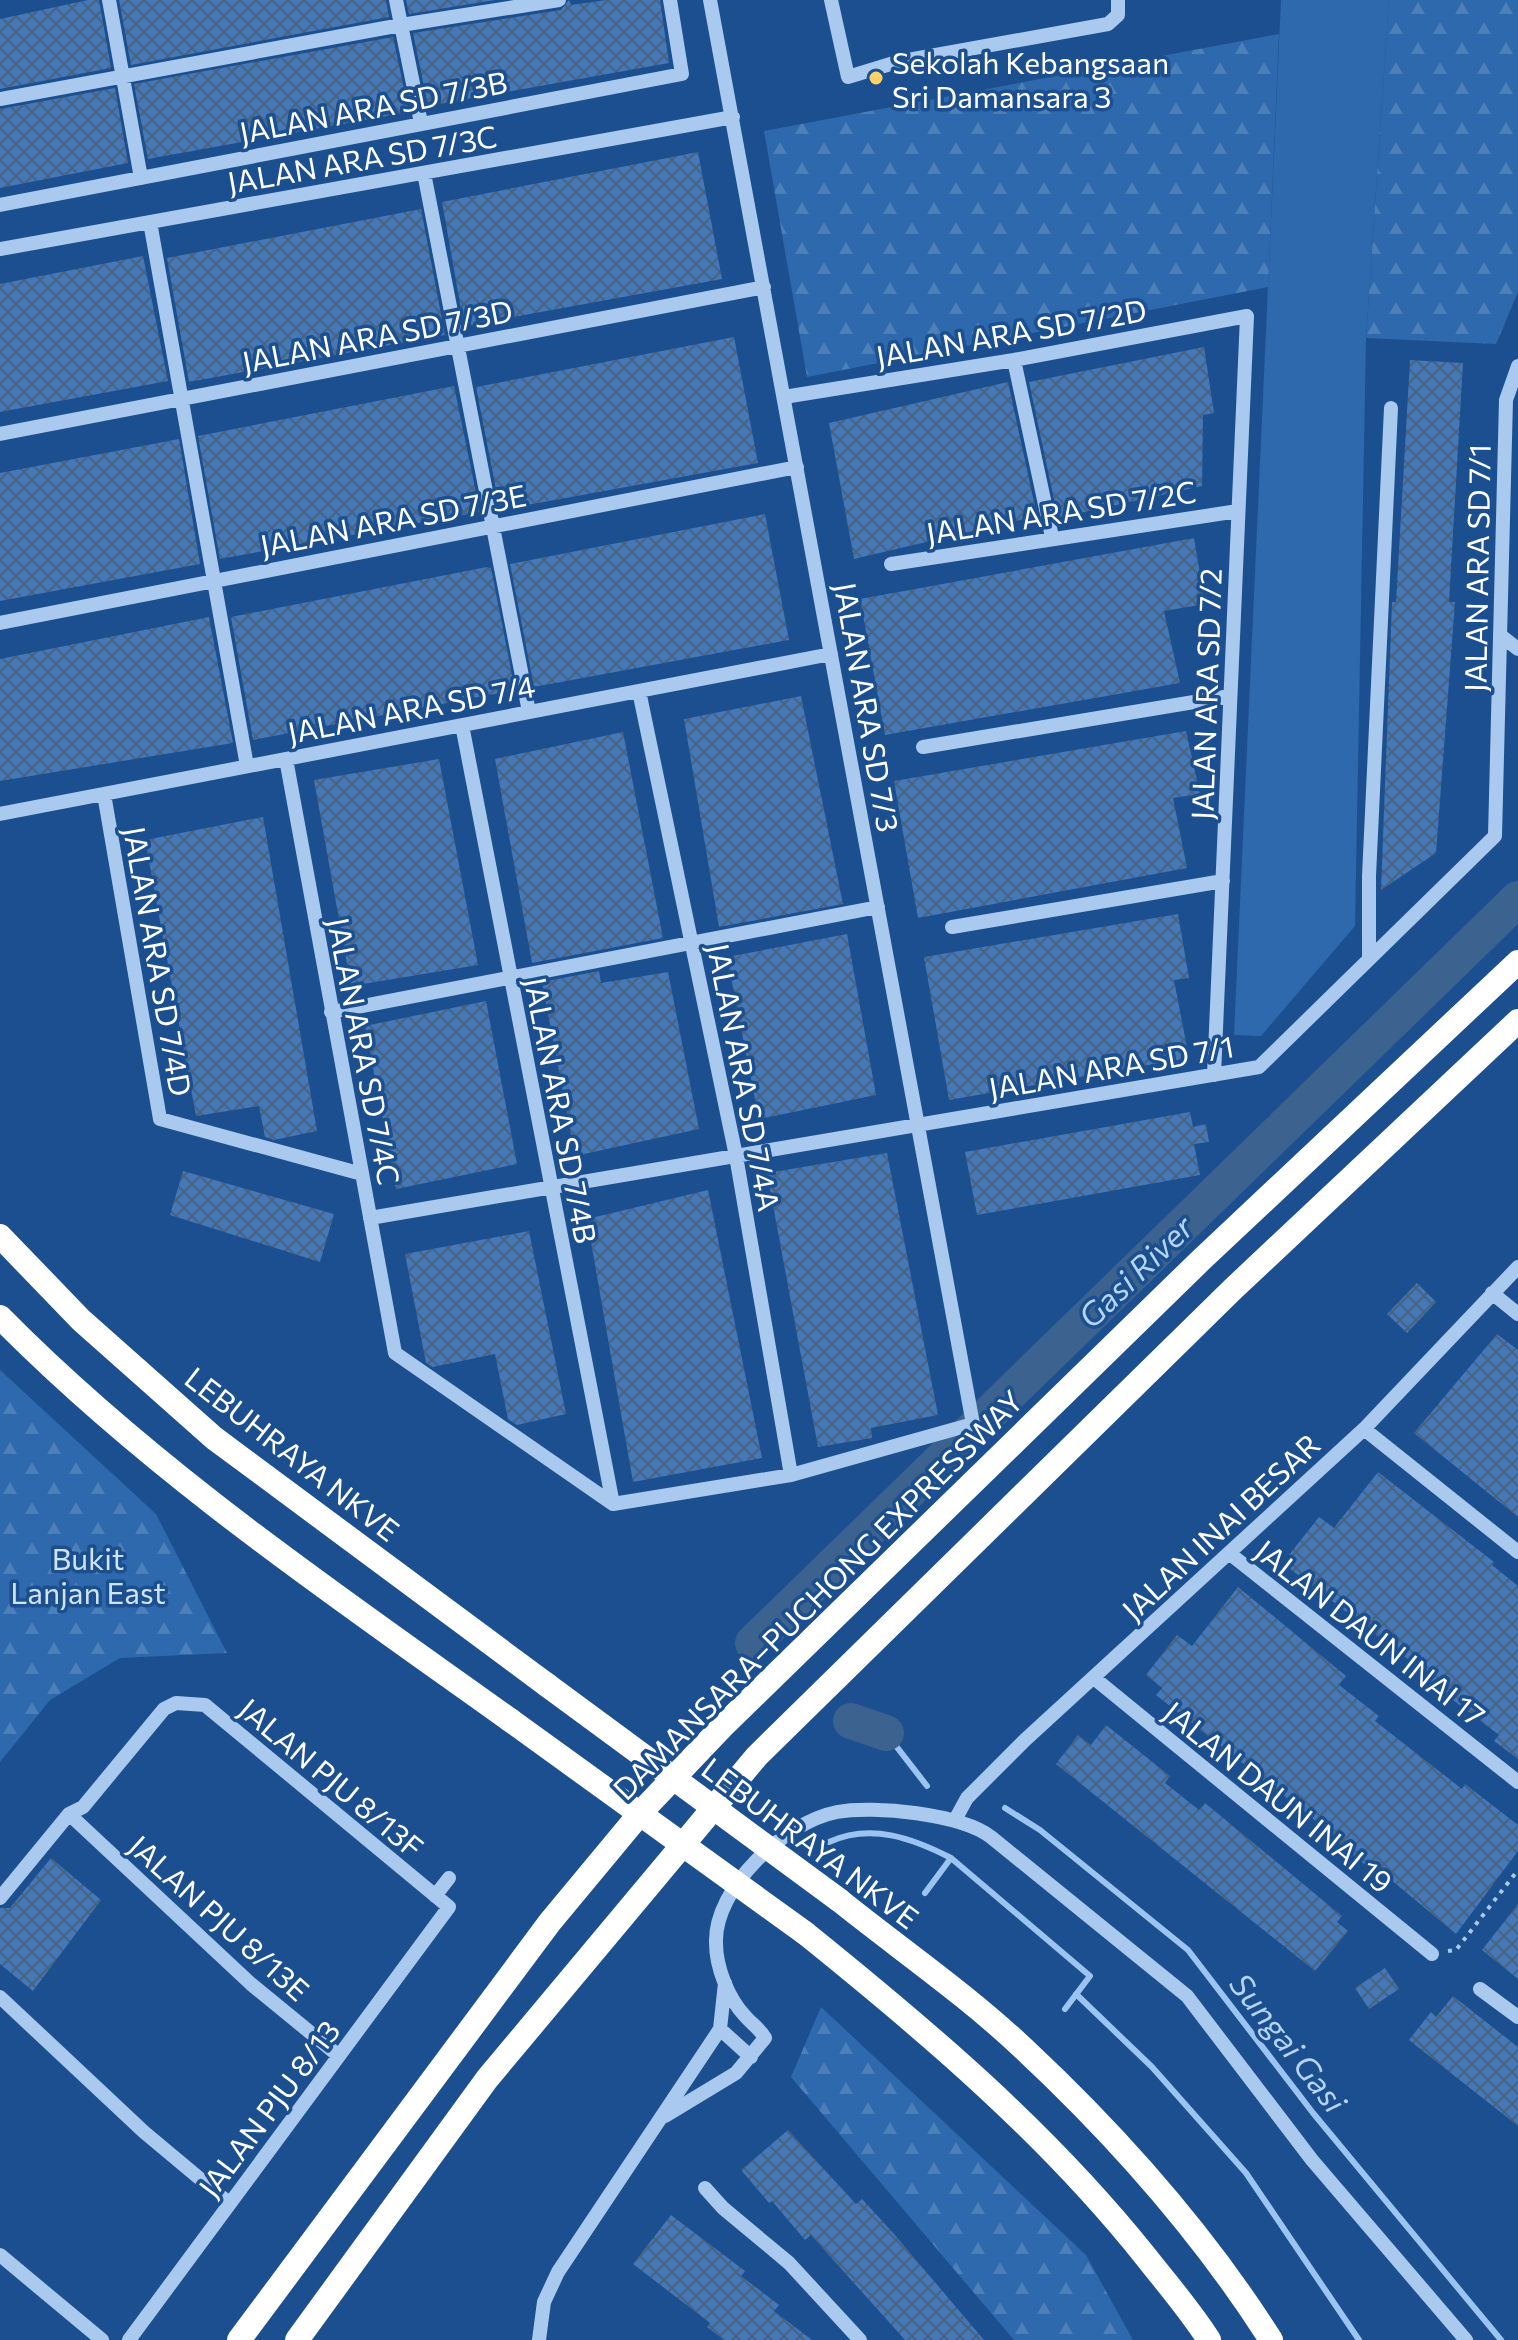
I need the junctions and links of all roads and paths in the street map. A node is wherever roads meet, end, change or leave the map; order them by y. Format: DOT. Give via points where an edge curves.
graph roads {
  1 [pos="109,0"];
  2 [pos="396,0"];
  3 [pos="559,0"];
  4 [pos="670,0"];
  5 [pos="710,0"];
  6 [pos="831,0"];
  7 [pos="1118,0"];
  8 [pos="401,25"];
  9 [pos="123,78"];
  10 [pos="0,99"];
  11 [pos="733,117"];
  12 [pos="421,123"];
  13 [pos="424,173"];
  14 [pos="141,178"];
  15 [pos="0,205"];
  16 [pos="150,222"];
  17 [pos="0,249"];
  18 [pos="764,287"];
  19 [pos="1247,316"];
  20 [pos="459,346"];
  21 [pos="1014,360"];
  22 [pos="1518,366"];
  23 [pos="784,397"];
  24 [pos="182,399"];
  25 [pos="1391,408"];
  26 [pos="1506,428"];
  27 [pos="0,434"];
  28 [pos="1518,438"];
  29 [pos="797,467"];
  30 [pos="1238,511"];
  31 [pos="493,526"];
  32 [pos="1052,537"];
  33 [pos="891,564"];
  34 [pos="214,581"];
  35 [pos="0,623"];
  36 [pos="1500,635"];
  37 [pos="1518,649"];
  38 [pos="831,654"];
  39 [pos="639,691"];
  40 [pos="1230,696"];
  41 [pos="529,712"];
  42 [pos="462,725"];
  43 [pos="923,747"];
  44 [pos="286,759"];
  45 [pos="247,766"];
  46 [pos="104,794"];
  47 [pos="0,814"];
  48 [pos="1223,881"];
  49 [pos="878,907"];
  50 [pos="952,927"];
  51 [pos="691,943"];
  52 [pos="1369,959"];
  53 [pos="1518,962"];
  54 [pos="510,978"];
  55 [pos="331,1012"];
  56 [pos="1518,1021"];
  57 [pos="1214,1075"];
  58 [pos="918,1125"];
  59 [pos="736,1156"];
  60 [pos="362,1174"];
  61 [pos="549,1187"];
  62 [pos="370,1218"];
  63 [pos="0,1236"];
  64 [pos="1518,1267"];
  65 [pos="1492,1293"];
  66 [pos="1518,1314"];
  67 [pos="0,1317"];
  68 [pos="1364,1429"];
  69 [pos="791,1475"];
  70 [pos="613,1504"];
  71 [pos="1518,1552"];
  72 [pos="1229,1553"];
  73 [pos="1094,1678"];
  74 [pos="1518,1782"];
  75 [pos="69,1814"];
  76 [pos="955,1820"];
  77 [pos="1518,1870"];
  78 [pos="449,1878"];
  79 [pos="435,1896"];
  80 [pos="0,1898"];
  81 [pos="449,1907"];
  82 [pos="1432,1954"];
  83 [pos="725,1983"];
  84 [pos="1480,1989"];
  85 [pos="0,1997"];
  86 [pos="1518,2017"];
  87 [pos="720,2029"];
  88 [pos="339,2056"];
  89 [pos="751,2057"];
  90 [pos="665,2116"];
  91 [pos="705,2188"];
  92 [pos="229,2203"];
  93 [pos="0,2255"];
  94 [pos="102,2340"];
  95 [pos="129,2340"];
  96 [pos="239,2340"];
  97 [pos="297,2340"];
  98 [pos="539,2340"];
  99 [pos="860,2340"];
  100 [pos="1209,2340"];
  101 [pos="1271,2340"];
  102 [pos="1466,2340"];
  1 -- 9 [label="street"];
  2 -- 8 [label="street"];
  3 -- 8 [label="street"];
  4 -- 12 [label="street, JALAN ARA SD 7/3B" via="682,74"];
  5 -- 11 [label="street, JALAN ARA SD 7/3"];
  6 -- 7 [label="street" via="848,77 897,62 1108,24 1118,15"];
  8 -- 9 [label="street"];
  8 -- 12 [label="street"];
  9 -- 10 [label="street"];
  9 -- 14 [label="street"];
  11 -- 13 [label="street, JALAN ARA SD 7/3C"];
  11 -- 18 [label="street, JALAN ARA SD 7/3"];
  12 -- 14 [label="street, JALAN ARA SD 7/3B"];
  13 -- 16 [label="street, JALAN ARA SD 7/3C"];
  13 -- 20 [label="street"];
  14 -- 15 [label="street, JALAN ARA SD 7/3B"];
  16 -- 17 [label="street, JALAN ARA SD 7/3C"];
  16 -- 24 [label="street"];
  18 -- 20 [label="street, JALAN ARA SD 7/3D"];
  18 -- 23 [label="street, JALAN ARA SD 7/3"];
  19 -- 21 [label="street, JALAN ARA SD 7/2D"];
  19 -- 30 [label="street, JALAN ARA SD 7/2"];
  20 -- 24 [label="street, JALAN ARA SD 7/3D"];
  20 -- 31 [label="street"];
  21 -- 23 [label="street, JALAN ARA SD 7/2D"];
  21 -- 32 [label="street"];
  22 -- 26 [label="street, JALAN ARA SD 7/1" via="1506,400"];
  23 -- 29 [label="street, JALAN ARA SD 7/3"];
  24 -- 27 [label="street, JALAN ARA SD 7/3D"];
  24 -- 34 [label="street"];
  25 -- 52 [label="street"];
  26 -- 28 [label="street"];
  26 -- 36 [label="street, JALAN ARA SD 7/1"];
  29 -- 31 [label="street, JALAN ARA SD 7/3E"];
  29 -- 38 [label="street, JALAN ARA SD 7/3"];
  30 -- 32 [label="street, JALAN ARA SD 7/2C"];
  30 -- 40 [label="street, JALAN ARA SD 7/2"];
  31 -- 34 [label="street, JALAN ARA SD 7/3E"];
  31 -- 41 [label="street"];
  32 -- 33 [label="street, JALAN ARA SD 7/2C"];
  34 -- 35 [label="street, JALAN ARA SD 7/3E"];
  34 -- 45 [label="street"];
  36 -- 37 [label="street"];
  36 -- 52 [label="street, JALAN ARA SD 7/1" via="1495,836"];
  38 -- 39 [label="street, JALAN ARA SD 7/4"];
  38 -- 49 [label="street, JALAN ARA SD 7/3"];
  39 -- 41 [label="street, JALAN ARA SD 7/4"];
  39 -- 51 [label="street, JALAN ARA SD 7/4A"];
  40 -- 43 [label="street"];
  40 -- 48 [label="street, JALAN ARA SD 7/2"];
  41 -- 42 [label="street, JALAN ARA SD 7/4"];
  42 -- 44 [label="street, JALAN ARA SD 7/4"];
  42 -- 54 [label="street, JALAN ARA SD 7/4B"];
  44 -- 45 [label="street, JALAN ARA SD 7/4"];
  44 -- 55 [label="street, JALAN ARA SD 7/4C"];
  45 -- 46 [label="street, JALAN ARA SD 7/4"];
  46 -- 47 [label="street, JALAN ARA SD 7/4"];
  46 -- 60 [label="street, JALAN ARA SD 7/4D" via="160,1119"];
  48 -- 50 [label="street"];
  48 -- 57 [label="street, JALAN ARA SD 7/2"];
  49 -- 51 [label="street"];
  49 -- 58 [label="street, JALAN ARA SD 7/3"];
  51 -- 54 [label="street"];
  51 -- 59 [label="street, JALAN ARA SD 7/4A"];
  52 -- 57 [label="street, JALAN ARA SD 7/1" via="1259,1067"];
  53 -- 96 [label="highway, DAMANSARA–PUCHONG EXPRESSWAY" via="1189,1272 643,1810 550,1922"];
  54 -- 55 [label="street"];
  54 -- 61 [label="street, JALAN ARA SD 7/4B"];
  55 -- 60 [label="street, JALAN ARA SD 7/4C"];
  56 -- 97 [label="highway" via="1233,1289 757,1756 487,2079"];
  57 -- 58 [label="street, JALAN ARA SD 7/1"];
  58 -- 59 [label="street, JALAN ARA SD 7/1"];
  58 -- 69 [label="street, JALAN ARA SD 7/3" via="973,1424"];
  59 -- 61 [label="street, JALAN ARA SD 7/1"];
  59 -- 69 [label="street, JALAN ARA SD 7/4A"];
  60 -- 62 [label="street, JALAN ARA SD 7/4C"];
  61 -- 62 [label="street, JALAN ARA SD 7/1"];
  61 -- 70 [label="street, JALAN ARA SD 7/4B"];
  62 -- 70 [label="street, JALAN ARA SD 7/4C" via="395,1353"];
  63 -- 101 [label="highway, LEBUHRAYA NKVE, bridge" via="81,1320 214,1438 839,1900 1002,2030 1072,2094 1162,2194"];
  64 -- 65 [label="street, JALAN INAI BESAR"];
  65 -- 66 [label="street"];
  65 -- 68 [label="street, JALAN INAI BESAR"];
  67 -- 100 [label="highway, bridge" via="67,1384 192,1486 805,1933 917,2023 1096,2195"];
  68 -- 71 [label="street"];
  68 -- 72 [label="street, JALAN INAI BESAR"];
  69 -- 70 [label="street"];
  72 -- 73 [label="street, JALAN INAI BESAR"];
  72 -- 74 [label="street, JALAN DAUN INAI 17"];
  73 -- 76 [label="street, JALAN INAI BESAR" via="967,1798"];
  73 -- 82 [label="street, JALAN DAUN INAI 19"];
  75 -- 79 [label="street, JALAN PJU 8/13F" via="83,1807 164,1709 176,1703 205,1705"];
  75 -- 80 [label="street"];
  75 -- 88 [label="street, JALAN PJU 8/13E" via="251,1984"];
  76 -- 83 [label="street" via="838,1812 789,1834 753,1866 722,1911 715,1943"];
  76 -- 102 [label="street" via="991,1837 1187,1996 1312,2160"];
  77 -- 82 [label="path" via="1456,1950"];
  78 -- 79 [label="street"];
  79 -- 81 [label="street, JALAN PJU 8/13F"];
  81 -- 88 [label="street, JALAN PJU 8/13"];
  83 -- 87 [label="street"];
  83 -- 89 [label="street" via="742,2014 765,2038"];
  84 -- 86 [label="street"];
  85 -- 92 [label="street" via="144,2132"];
  87 -- 89 [label="street"];
  87 -- 90 [label="street"];
  88 -- 92 [label="street, JALAN PJU 8/13"];
  89 -- 90 [label="street" via="736,2073"];
  90 -- 98 [label="street" via="558,2272 544,2302"];
  91 -- 99 [label="street" via="809,2282"];
  92 -- 95 [label="street, JALAN PJU 8/13"];
  93 -- 94 [label="street"];
}
